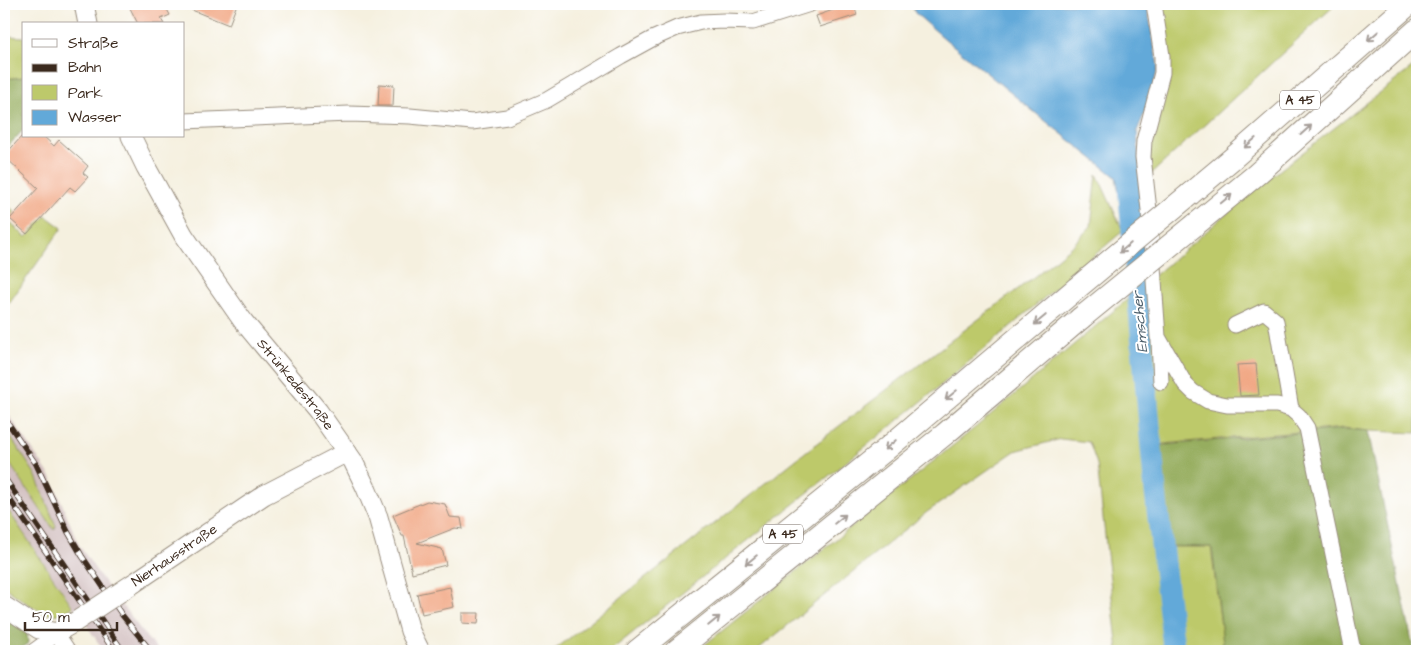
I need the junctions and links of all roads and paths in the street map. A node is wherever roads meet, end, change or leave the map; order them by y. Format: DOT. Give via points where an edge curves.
graph roads {
  1 [pos="84,4"];
  2 [pos="810,4"];
  3 [pos="1154,4"];
  4 [pos="1409,4"];
  5 [pos="88,22"];
  6 [pos="1417,30"];
  7 [pos="185,121"];
  8 [pos="132,138"];
  9 [pos="1236,325"];
  10 [pos="1158,337"];
  11 [pos="1161,382"];
  12 [pos="1291,409"];
  13 [pos="347,452"];
  14 [pos="4,606"];
  15 [pos="56,633"];
  16 [pos="34,651"];
  17 [pos="68,651"];
  18 [pos="420,651"];
  19 [pos="637,651"];
  20 [pos="676,651"];
  21 [pos="1353,651"];
  1 -- 5 [label="main road"];
  2 -- 7 [label="street" via="753,22 701,22 677,28 621,56 547,100 507,117 472,122 349,114"];
  3 -- 10 [label="street" via="1162,73 1144,141 1143,157"];
  4 -- 19 [label="highway, A 45, one-way, bridge" via="1240,152 974,376"];
  20 -- 6 [label="highway, A 45, one-way, bridge" via="1257,174"];
  8 -- 13 [label="main road, Strünkedestraße" via="184,236 244,321 318,411"];
  9 -- 12 [label="street" via="1264,311 1276,321"];
  10 -- 11 [label="street"];
  10 -- 12 [label="street" via="1185,384 1208,401 1227,405 1277,405"];
  12 -- 21 [label="street" via="1307,428"];
  13 -- 15 [label="main road, Nierhausstraße, bridge" via="264,495"];
  13 -- 18 [label="main road, Strünkedestraße" via="378,518 410,631"];
  14 -- 15 [label="main road" via="39,629"];
  15 -- 16 [label="street"];
  15 -- 17 [label="street"];
}
